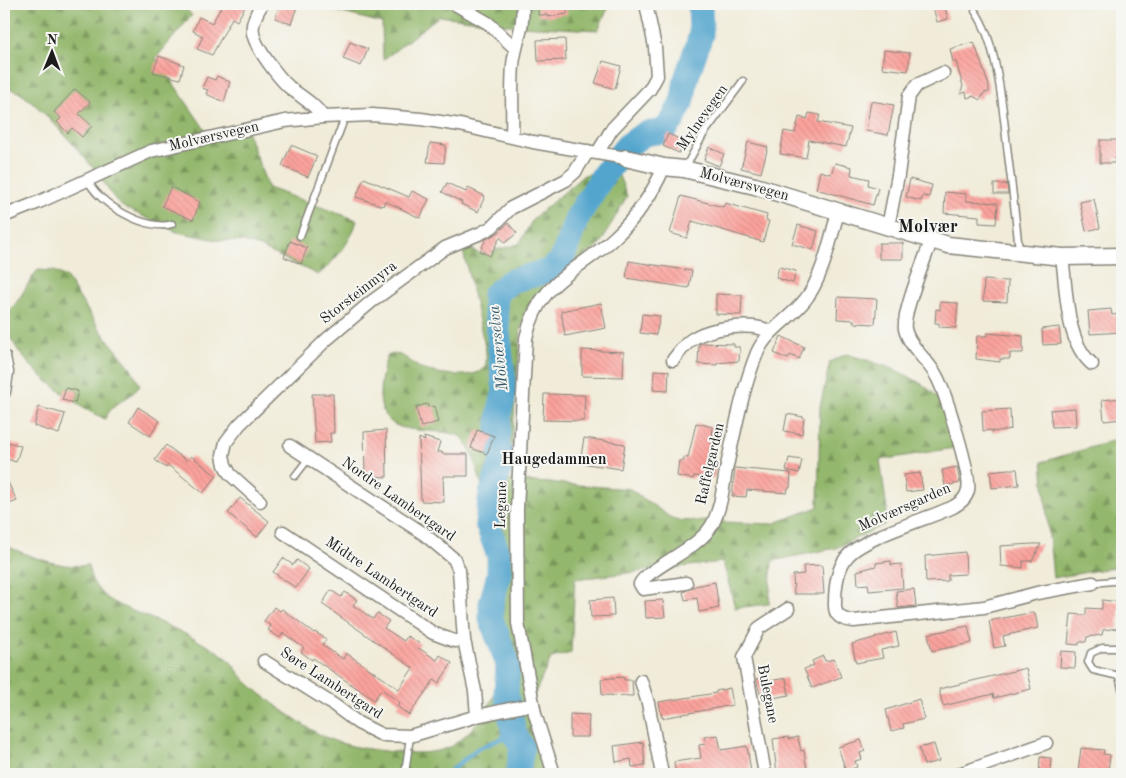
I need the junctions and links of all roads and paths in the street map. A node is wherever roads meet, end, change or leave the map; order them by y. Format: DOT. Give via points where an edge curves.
graph roads {
  1 [pos="262,4"];
  2 [pos="455,4"];
  3 [pos="522,4"];
  4 [pos="646,4"];
  5 [pos="975,11"];
  6 [pos="515,48"];
  7 [pos="943,73"];
  8 [pos="744,81"];
  9 [pos="346,116"];
  10 [pos="324,117"];
  11 [pos="512,136"];
  12 [pos="598,152"];
  13 [pos="626,158"];
  14 [pos="664,167"];
  15 [pos="684,169"];
  16 [pos="88,180"];
  17 [pos="838,212"];
  18 [pos="4,216"];
  19 [pos="172,224"];
  20 [pos="888,227"];
  21 [pos="300,236"];
  22 [pos="931,241"];
  23 [pos="1122,251"];
  24 [pos="1019,254"];
  25 [pos="1122,256"];
  26 [pos="1062,257"];
  27 [pos="771,332"];
  28 [pos="4,357"];
  29 [pos="673,360"];
  30 [pos="1092,364"];
  31 [pos="4,392"];
  32 [pos="290,446"];
  33 [pos="309,458"];
  34 [pos="295,476"];
  35 [pos="260,501"];
  36 [pos="284,532"];
  37 [pos="1122,580"];
  38 [pos="686,583"];
  39 [pos="1093,583"];
  40 [pos="788,609"];
  41 [pos="464,640"];
  42 [pos="1122,648"];
  43 [pos="264,661"];
  44 [pos="1121,675"];
  45 [pos="641,682"];
  46 [pos="1122,689"];
  47 [pos="533,704"];
  48 [pos="478,716"];
  49 [pos="410,736"];
  50 [pos="1046,743"];
  51 [pos="405,774"];
  52 [pos="554,774"];
  53 [pos="662,774"];
  54 [pos="765,774"];
  55 [pos="959,774"];
  1 -- 10 [label="street" via="253,26 258,45 286,85"];
  2 -- 6 [label="street" via="488,22"];
  3 -- 6 [label="street" via="523,25"];
  4 -- 12 [label="street" via="657,76 650,89 612,129"];
  5 -- 24 [label="lane" via="987,31 993,50"];
  6 -- 11 [label="street"];
  7 -- 20 [label="street" via="917,85 909,96"];
  8 -- 15 [label="lane, Mylnevegen" via="703,135"];
  9 -- 10 [label="street, Molværsvegen"];
  9 -- 11 [label="street, Molværsvegen" via="421,119"];
  9 -- 21 [label="lane"];
  10 -- 16 [label="street, Molværsvegen" via="285,121 179,143 151,151"];
  11 -- 12 [label="street, Molværsvegen"];
  12 -- 13 [label="street, Molværsvegen"];
  12 -- 35 [label="street, Storsteinmyra" via="566,180 511,208 492,227 445,248 371,302 326,340 239,425 226,442 225,465 230,474"];
  13 -- 14 [label="street, Molværsvegen"];
  14 -- 15 [label="street, Molværsvegen"];
  14 -- 47 [label="street, Legane" via="642,209 614,238 551,287 530,323 525,347 525,399 517,510 517,594 518,623"];
  15 -- 17 [label="street, Molværsvegen"];
  16 -- 18 [label="street, Molværsvegen"];
  16 -- 19 [label="lane" via="92,190 112,207 154,224"];
  17 -- 20 [label="street, Molværsvegen"];
  17 -- 27 [label="street, Raffelgarden" via="808,296"];
  20 -- 22 [label="street, Molværsvegen"];
  22 -- 24 [label="street, Molværsvegen"];
  22 -- 39 [label="street, Molværsgarden" via="906,315 906,330 944,391 969,489 954,507 877,538 852,552 839,575 835,603 837,613 844,620 854,621 984,607"];
  23 -- 25 [label="lane, Molværsvegen"];
  24 -- 26 [label="street, Molværsvegen"];
  25 -- 26 [label="street, Molværsvegen"];
  26 -- 30 [label="street" via="1071,324 1082,355"];
  27 -- 29 [label="street" via="742,326 705,333 683,346"];
  27 -- 38 [label="street, Raffelgarden" via="761,345 746,386 720,504 712,524 702,538 645,576 640,584 643,589 651,589"];
  28 -- 31 [label="street" via="7,372"];
  32 -- 33 [label="street, Nordre Lambertgard"];
  33 -- 34 [label="lane"];
  33 -- 41 [label="street, Nordre Lambertgard" via="424,534 454,559 459,570"];
  36 -- 41 [label="street, Midtre Lambertgard" via="433,633 454,641"];
  37 -- 39 [label="lane"];
  40 -- 54 [label="street, Bulegane" via="759,628 744,657"];
  41 -- 48 [label="street, Nordre Lambertgard"];
  42 -- 44 [label="lane" via="1096,650 1089,658 1094,670"];
  43 -- 49 [label="street, Søre Lambertgard" via="366,727 382,735"];
  44 -- 46 [label="lane"];
  45 -- 53 [label="street"];
  47 -- 48 [label="street, Søre Lambertgard"];
  47 -- 52 [label="street, Legane"];
  48 -- 49 [label="street, Søre Lambertgard"];
  49 -- 51 [label="lane"];
  50 -- 55 [label="street"];
}
